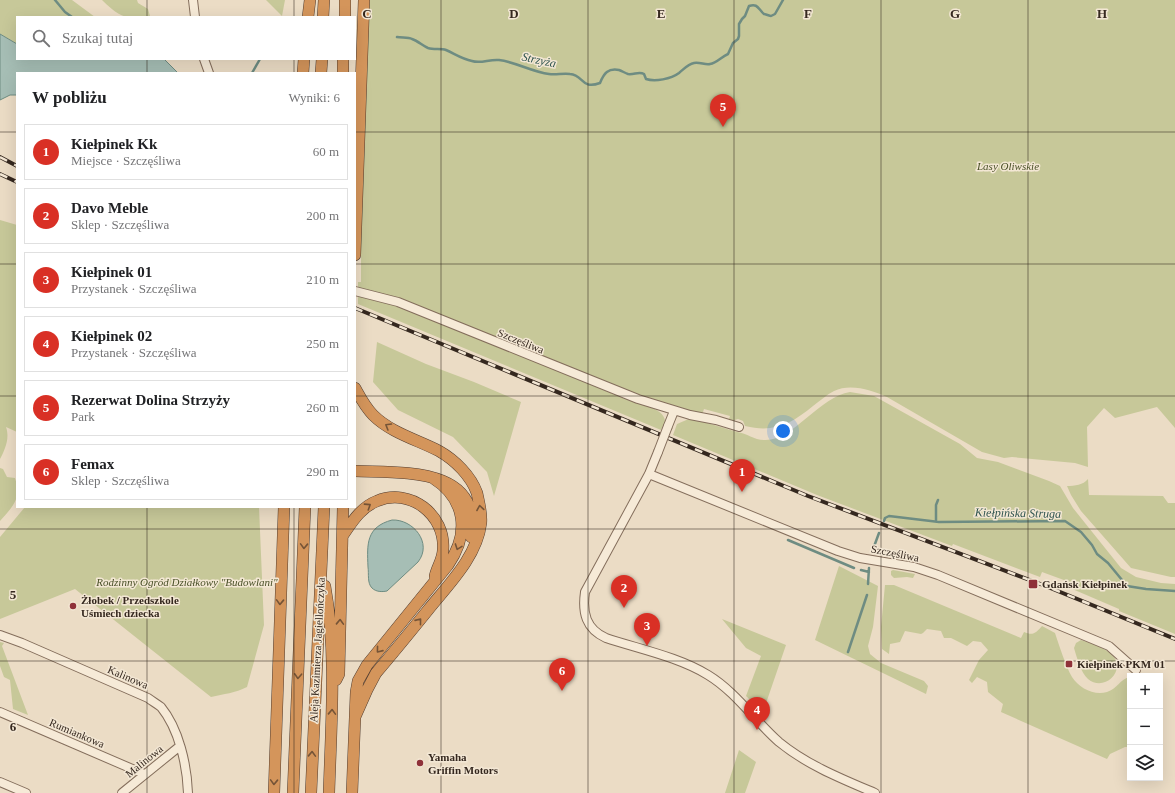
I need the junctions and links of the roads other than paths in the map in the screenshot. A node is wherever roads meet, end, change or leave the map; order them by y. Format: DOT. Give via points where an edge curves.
graph roads {
  1 [pos="193,0"];
  2 [pos="310,0"];
  3 [pos="324,0"];
  4 [pos="346,0"];
  5 [pos="364,0"];
  6 [pos="195,16"];
  7 [pos="308,16"];
  8 [pos="323,16"];
  9 [pos="345,16"];
  10 [pos="204,60"];
  11 [pos="304,60"];
  12 [pos="322,60"];
  13 [pos="343,60"];
  14 [pos="209,72"];
  15 [pos="303,72"];
  16 [pos="321,72"];
  17 [pos="343,72"];
  18 [pos="356,221"];
  19 [pos="357,292"];
  20 [pos="356,390"];
  21 [pos="674,411"];
  22 [pos="738,427"];
  23 [pos="356,471"];
  24 [pos="649,474"];
  25 [pos="432,478"];
  26 [pos="284,508"];
  27 [pos="305,508"];
  28 [pos="324,508"];
  29 [pos="343,508"];
  30 [pos="342,535"];
  31 [pos="467,559"];
  32 [pos="322,567"];
  33 [pos="434,583"];
  34 [pos="0,635"];
  35 [pos="1133,668"];
  36 [pos="332,687"];
  37 [pos="0,712"];
  38 [pos="355,717"];
  39 [pos="180,746"];
  40 [pos="144,774"];
  41 [pos="0,782"];
  42 [pos="26,793"];
  43 [pos="122,793"];
  44 [pos="188,793"];
  45 [pos="274,793"];
  46 [pos="293,793"];
  47 [pos="311,793"];
  48 [pos="329,793"];
  49 [pos="352,793"];
  50 [pos="875,793"];
  1 -- 6 [label="street"];
  2 -- 7 [label="highway"];
  3 -- 8 [label="highway"];
  4 -- 9 [label="highway"];
  5 -- 18 [label="highway"];
  10 -- 14 [label="street"];
  11 -- 15 [label="highway"];
  12 -- 16 [label="highway"];
  13 -- 17 [label="highway"];
  19 -- 21 [label="street, Szczęśliwa" via="398,302 620,392"];
  31 -- 20 [label="highway, one-way" via="481,523 475,488 469,477 440,452 380,421 366,407"];
  21 -- 22 [label="street, Szczęśliwa"];
  21 -- 24 [label="street, bridge"];
  23 -- 25 [label="highway" via="410,473"];
  24 -- 35 [label="street, Szczęśliwa" via="838,551 860,558 914,567 938,575 1108,646"];
  24 -- 50 [label="street" via="585,592 585,616 592,629 606,638 675,660 708,675 780,742 802,758 826,772"];
  25 -- 31 [label="highway" via="454,487 469,504 473,523"];
  25 -- 33 [label="highway, one-way" via="444,486 453,497 459,510 462,528 454,556"];
  26 -- 45 [label="highway, one-way"];
  27 -- 46 [label="highway, Aleja Kazimierza Jagiellończyka, one-way"];
  28 -- 32 [label="highway, Aleja Kazimierza Jagiellończyka"];
  29 -- 30 [label="highway"];
  30 -- 33 [label="highway, one-way" via="359,513 376,501 390,497 409,499 418,503 433,516 442,536 444,549"];
  36 -- 30 [label="highway, one-way" via="339,674"];
  38 -- 31 [label="highway, one-way" via="376,673"];
  32 -- 36 [label="highway" via="330,612"];
  47 -- 32 [label="highway, Aleja Kazimierza Jagiellończyka, one-way"];
  33 -- 38 [label="highway, one-way" via="361,675 356,692"];
  34 -- 39 [label="street, Kalinowa" via="148,698 160,706 170,721"];
  48 -- 36 [label="highway, one-way"];
  37 -- 40 [label="street, Rumiankowa"];
  38 -- 49 [label="highway"];
  39 -- 40 [label="street, Malinowa"];
  39 -- 44 [label="street, Kalinowa" via="187,773"];
  40 -- 43 [label="street, Malinowa"];
  41 -- 42 [label="street"];
}
